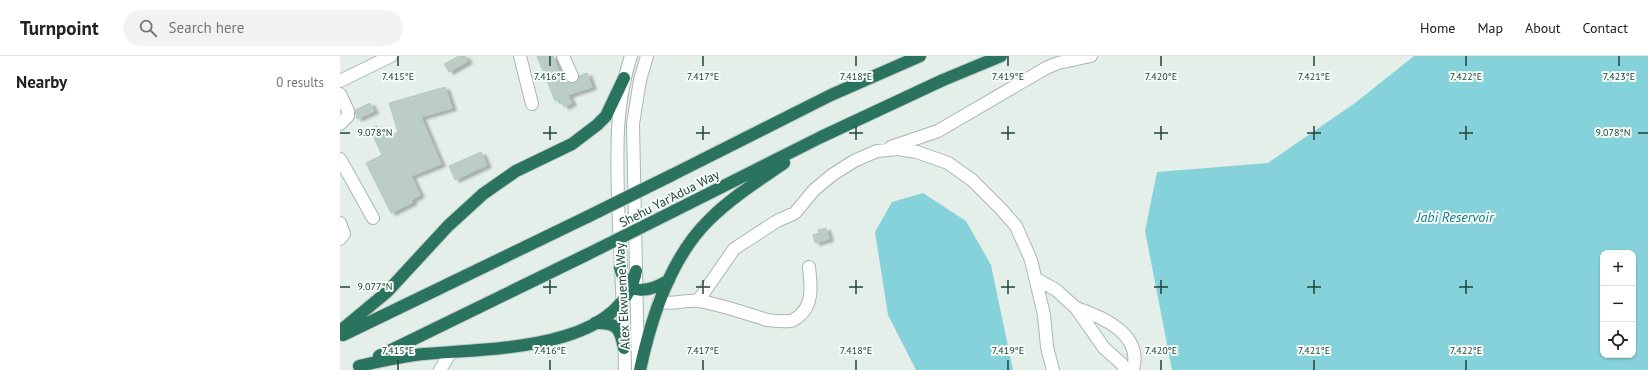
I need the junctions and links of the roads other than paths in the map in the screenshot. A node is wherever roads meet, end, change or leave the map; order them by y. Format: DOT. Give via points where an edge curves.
graph roads {
  1 [pos="391,56"];
  2 [pos="520,56"];
  3 [pos="563,56"];
  4 [pos="631,56"];
  5 [pos="647,56"];
  6 [pos="920,56"];
  7 [pos="1001,56"];
  8 [pos="1091,56"];
  9 [pos="374,60"];
  10 [pos="572,76"];
  11 [pos="624,78"];
  12 [pos="340,81"];
  13 [pos="340,94"];
  14 [pos="532,104"];
  15 [pos="340,124"];
  16 [pos="821,137"];
  17 [pos="877,151"];
  18 [pos="340,159"];
  19 [pos="373,218"];
  20 [pos="340,224"];
  21 [pos="340,239"];
  22 [pos="620,267"];
  23 [pos="809,268"];
  24 [pos="636,271"];
  25 [pos="1035,278"];
  26 [pos="669,280"];
  27 [pos="634,288"];
  28 [pos="659,301"];
  29 [pos="698,301"];
  30 [pos="622,302"];
  31 [pos="1076,308"];
  32 [pos="595,323"];
  33 [pos="340,331"];
  34 [pos="340,336"];
  35 [pos="624,348"];
  36 [pos="451,352"];
  37 [pos="355,368"];
  38 [pos="440,370"];
  39 [pos="625,370"];
  40 [pos="639,370"];
  41 [pos="1053,370"];
  42 [pos="1125,370"];
  43 [pos="1133,370"];
  1 -- 9 [label="street"];
  2 -- 14 [label="street"];
  3 -- 10 [label="street"];
  4 -- 11 [label="street, Alex Ekwueme Way"];
  5 -- 24 [label="street, Alex Ekwueme Way" via="640,80 634,124"];
  6 -- 34 [label="highway, Shehu Yar'Adua Way, bridge" via="831,95 587,217"];
  7 -- 16 [label="highway, Shehu Yar'Adua Way"];
  8 -- 17 [label="street" via="1046,68 938,131"];
  9 -- 12 [label="street"];
  11 -- 22 [label="street, Alex Ekwueme Way" via="617,124"];
  11 -- 33 [label="highway" via="606,116 597,125 572,144 516,171 483,194 448,226 388,292"];
  13 -- 15 [label="street" via="348,112 348,116"];
  16 -- 26 [label="highway" via="744,190 708,221 695,236"];
  16 -- 37 [label="highway, Shehu Yar'Adua Way, bridge"];
  17 -- 25 [label="street" via="898,149 917,152 948,163 972,180 1016,226 1031,260"];
  17 -- 29 [label="street" via="832,175 814,190 795,213 777,221 734,249"];
  18 -- 19 [label="street"];
  20 -- 21 [label="street" via="344,234"];
  22 -- 27 [label="highway" via="624,280"];
  22 -- 30 [label="street, Alex Ekwueme Way"];
  23 -- 29 [label="street" via="811,295 806,308 792,321 768,320"];
  24 -- 27 [label="highway"];
  25 -- 31 [label="street" via="1056,290"];
  25 -- 41 [label="street"];
  26 -- 27 [label="highway" via="654,288"];
  26 -- 28 [label="highway"];
  27 -- 30 [label="highway"];
  27 -- 40 [label="street, Alex Ekwueme Way"];
  28 -- 29 [label="street" via="667,304 680,300"];
  28 -- 40 [label="highway"];
  30 -- 32 [label="highway"];
  30 -- 35 [label="street, Alex Ekwueme Way"];
  31 -- 42 [label="street" via="1104,348"];
  31 -- 43 [label="street" via="1106,320 1128,338 1135,354"];
  32 -- 35 [label="highway" via="610,323 615,326 621,334"];
  32 -- 36 [label="highway" via="536,344"];
  35 -- 39 [label="street, Alex Ekwueme Way"];
  36 -- 37 [label="highway" via="406,356"];
  36 -- 38 [label="street"];
}
